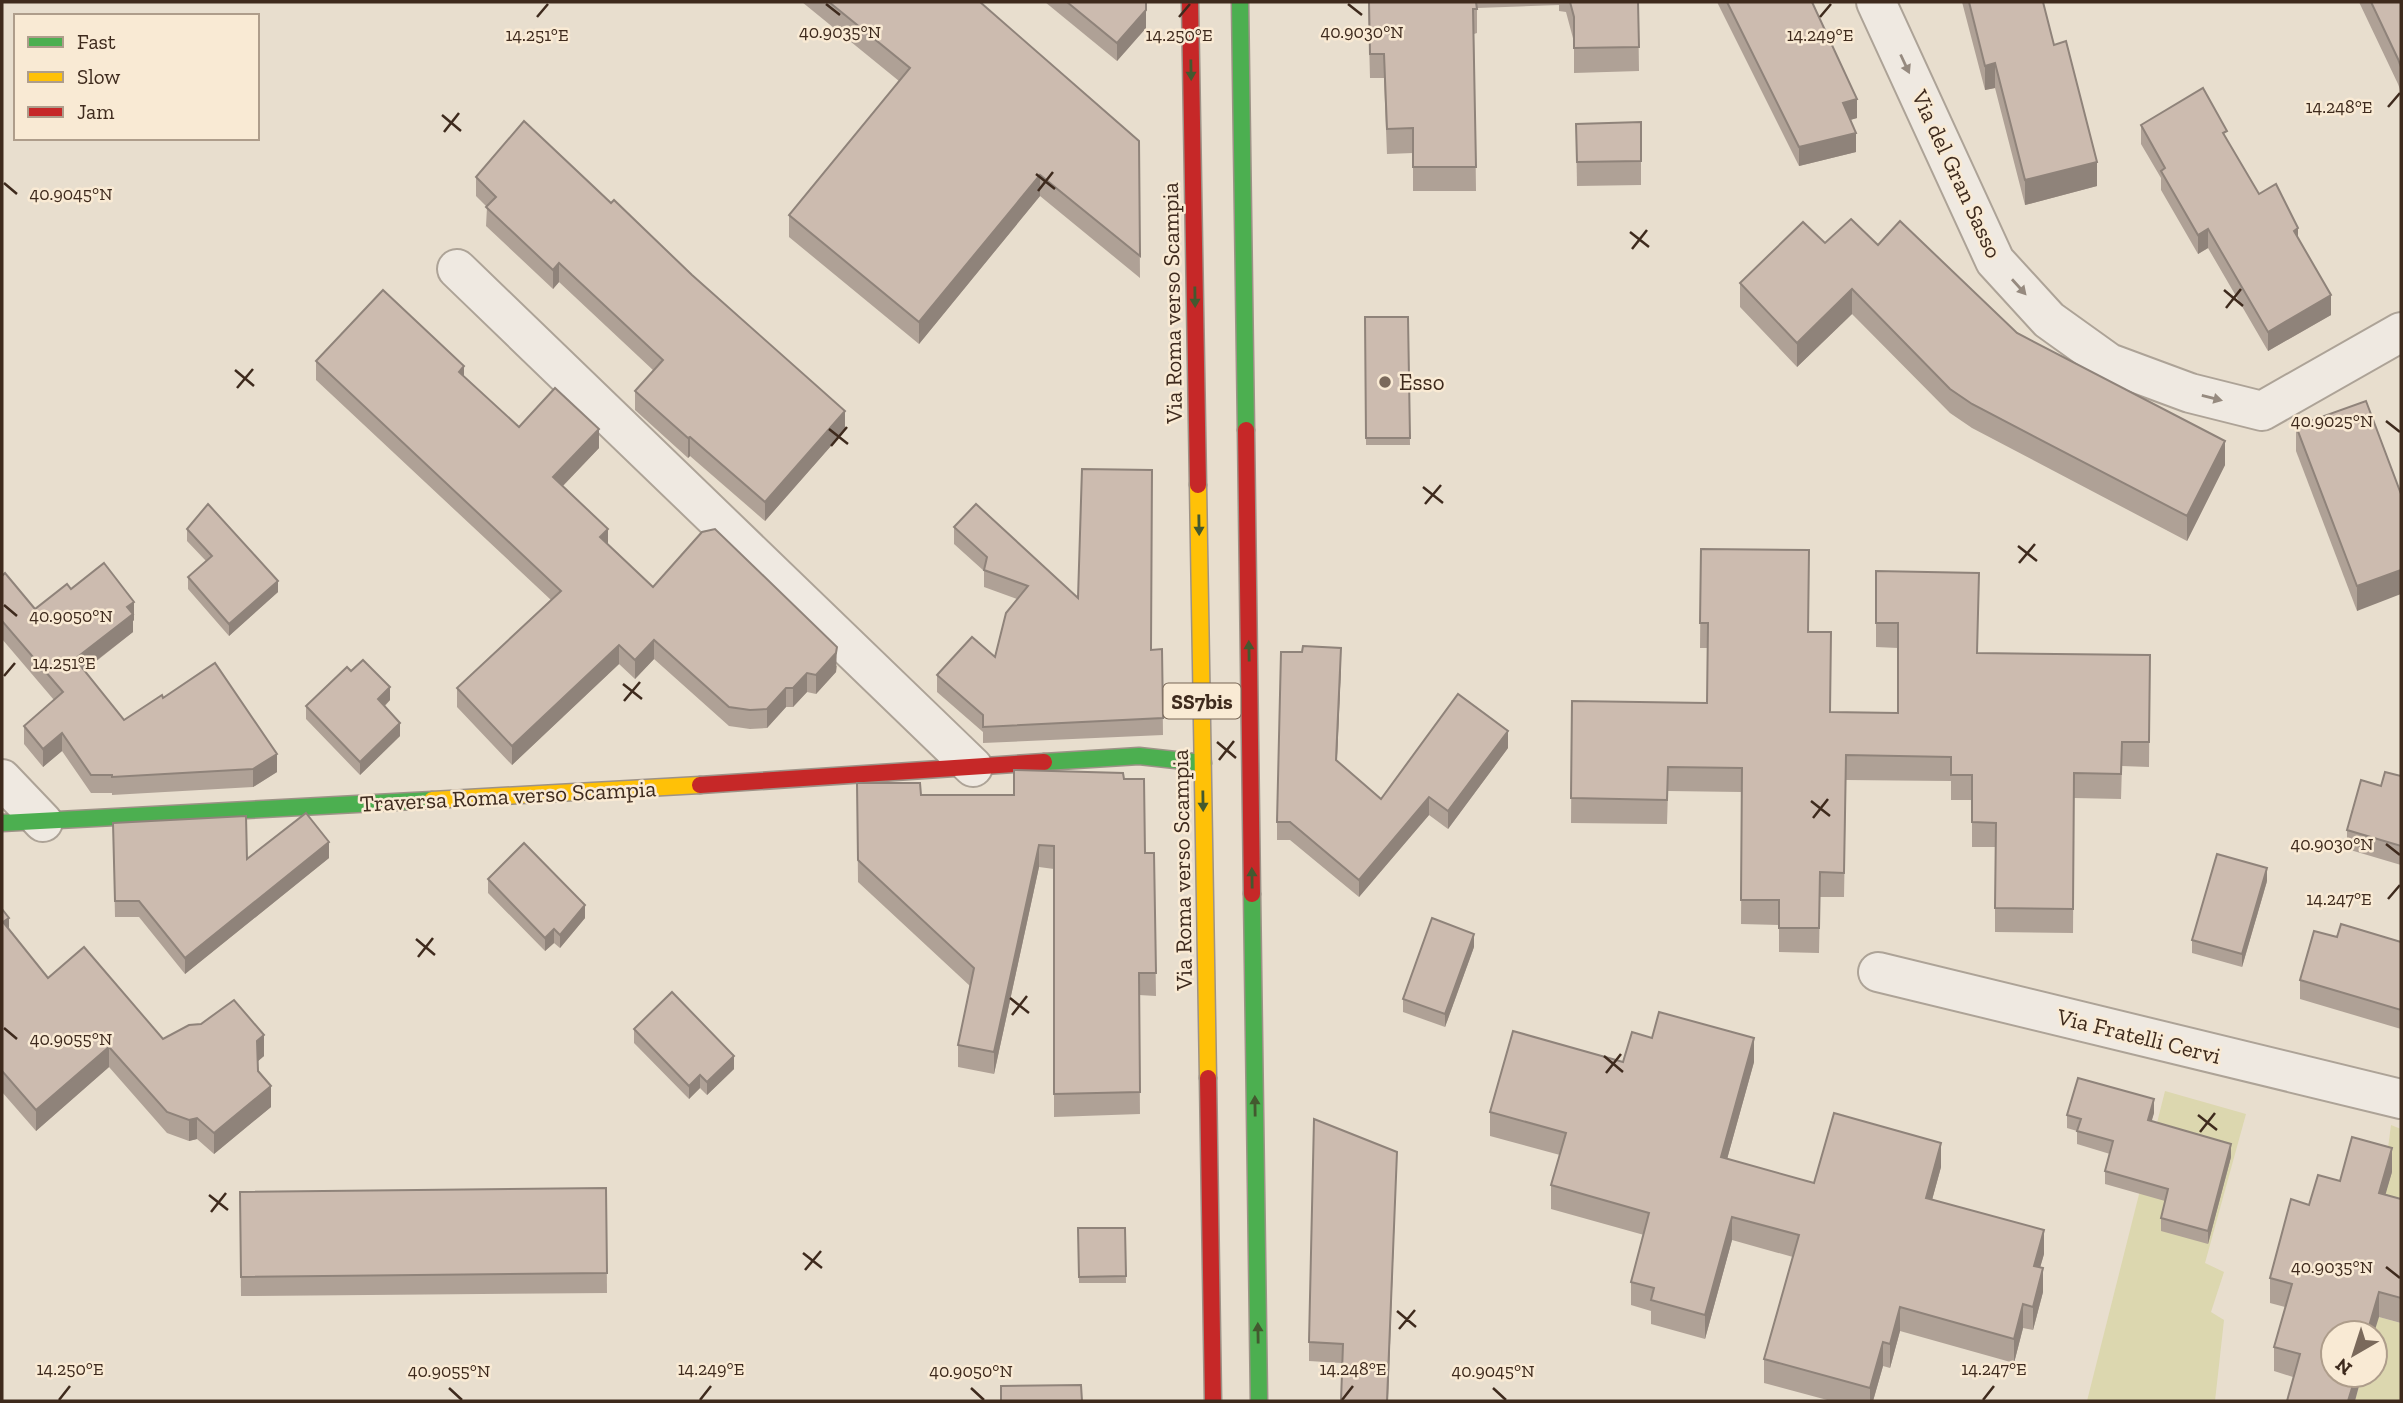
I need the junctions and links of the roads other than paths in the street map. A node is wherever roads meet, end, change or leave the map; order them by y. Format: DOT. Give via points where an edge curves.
graph roads {
  1 [pos="1190,2"];
  2 [pos="1240,2"];
  3 [pos="1876,2"];
  4 [pos="457,269"];
  5 [pos="2401,332"];
  6 [pos="1203,763"];
  7 [pos="973,767"];
  8 [pos="2,779"];
  9 [pos="43,822"];
  10 [pos="2,823"];
  11 [pos="1878,972"];
  12 [pos="2401,1100"];
  13 [pos="1213,1401"];
  14 [pos="1259,1401"];
  1 -- 6 [label="main road, Via Roma verso Scampia / SS7bis, one-way"];
  14 -- 2 [label="main road, SS7bis, one-way"];
  3 -- 5 [label="street, Via del Gran Sasso, one-way" via="1995,261 2049,320 2109,363 2190,393 2262,411"];
  4 -- 7 [label="street"];
  6 -- 7 [label="main road, Traversa Roma verso Scampia" via="1139,756"];
  6 -- 13 [label="main road, Via Roma verso Scampia / SS7bis, one-way"];
  7 -- 9 [label="main road, Traversa Roma verso Scampia"];
  8 -- 9 [label="street"];
  9 -- 10 [label="main road, Traversa Roma verso Scampia"];
  11 -- 12 [label="street, Via Fratelli Cervi"];
}
